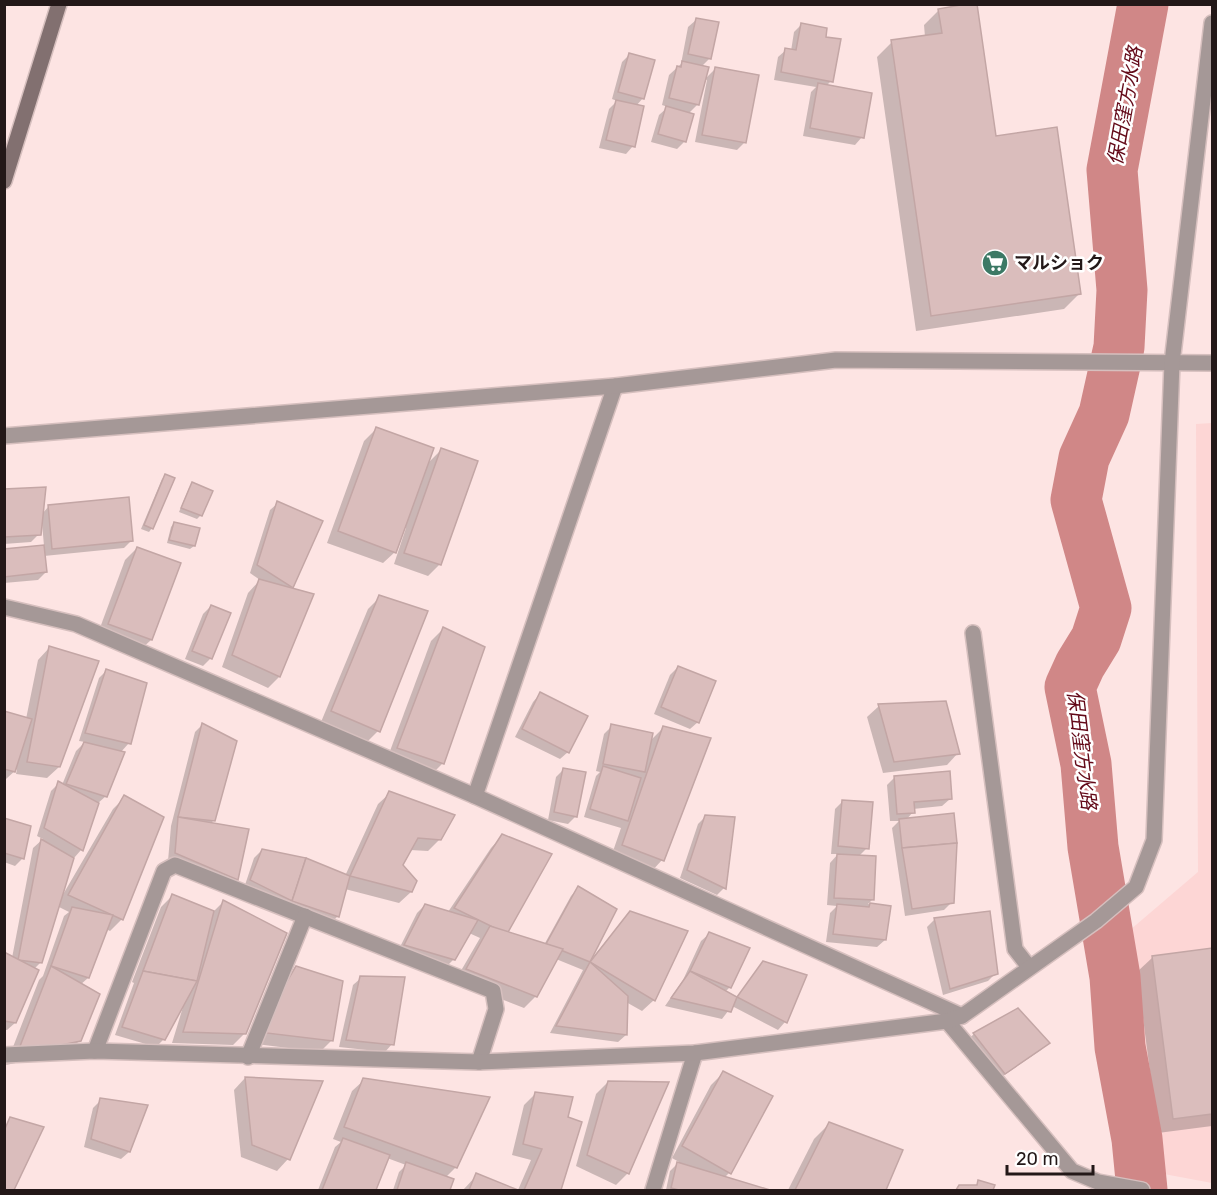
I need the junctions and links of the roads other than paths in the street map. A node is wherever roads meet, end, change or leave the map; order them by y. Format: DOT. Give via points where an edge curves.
graph roads {
  1 [pos="59,4"];
  2 [pos="1212,23"];
  3 [pos="4,182"];
  4 [pos="1172,363"];
  5 [pos="1212,363"];
  6 [pos="615,386"];
  7 [pos="4,436"];
  8 [pos="4,607"];
  9 [pos="973,633"];
  10 [pos="476,796"];
  11 [pos="305,916"];
  12 [pos="1029,967"];
  13 [pos="955,1019"];
  14 [pos="96,1051"];
  15 [pos="695,1053"];
  16 [pos="4,1055"];
  17 [pos="248,1056"];
  18 [pos="478,1062"];
  19 [pos="653,1191"];
  20 [pos="1142,1191"];
  1 -- 3 [label="main road"];
  2 -- 4 [label="street"];
  4 -- 5 [label="street"];
  4 -- 6 [label="street" via="836,360"];
  4 -- 12 [label="street" via="1154,840 1136,887 1096,921"];
  6 -- 7 [label="street"];
  6 -- 10 [label="street"];
  8 -- 10 [label="street" via="76,624"];
  9 -- 12 [label="street" via="1015,949"];
  10 -- 13 [label="street"];
  11 -- 14 [label="street" via="175,865 164,871"];
  11 -- 17 [label="street"];
  11 -- 18 [label="street" via="493,991 496,1009"];
  12 -- 13 [label="street"];
  13 -- 15 [label="street"];
  13 -- 20 [label="street" via="1072,1171 1098,1182"];
  14 -- 16 [label="street"];
  14 -- 17 [label="street"];
  15 -- 18 [label="street"];
  15 -- 19 [label="street"];
  17 -- 18 [label="street"];
}
